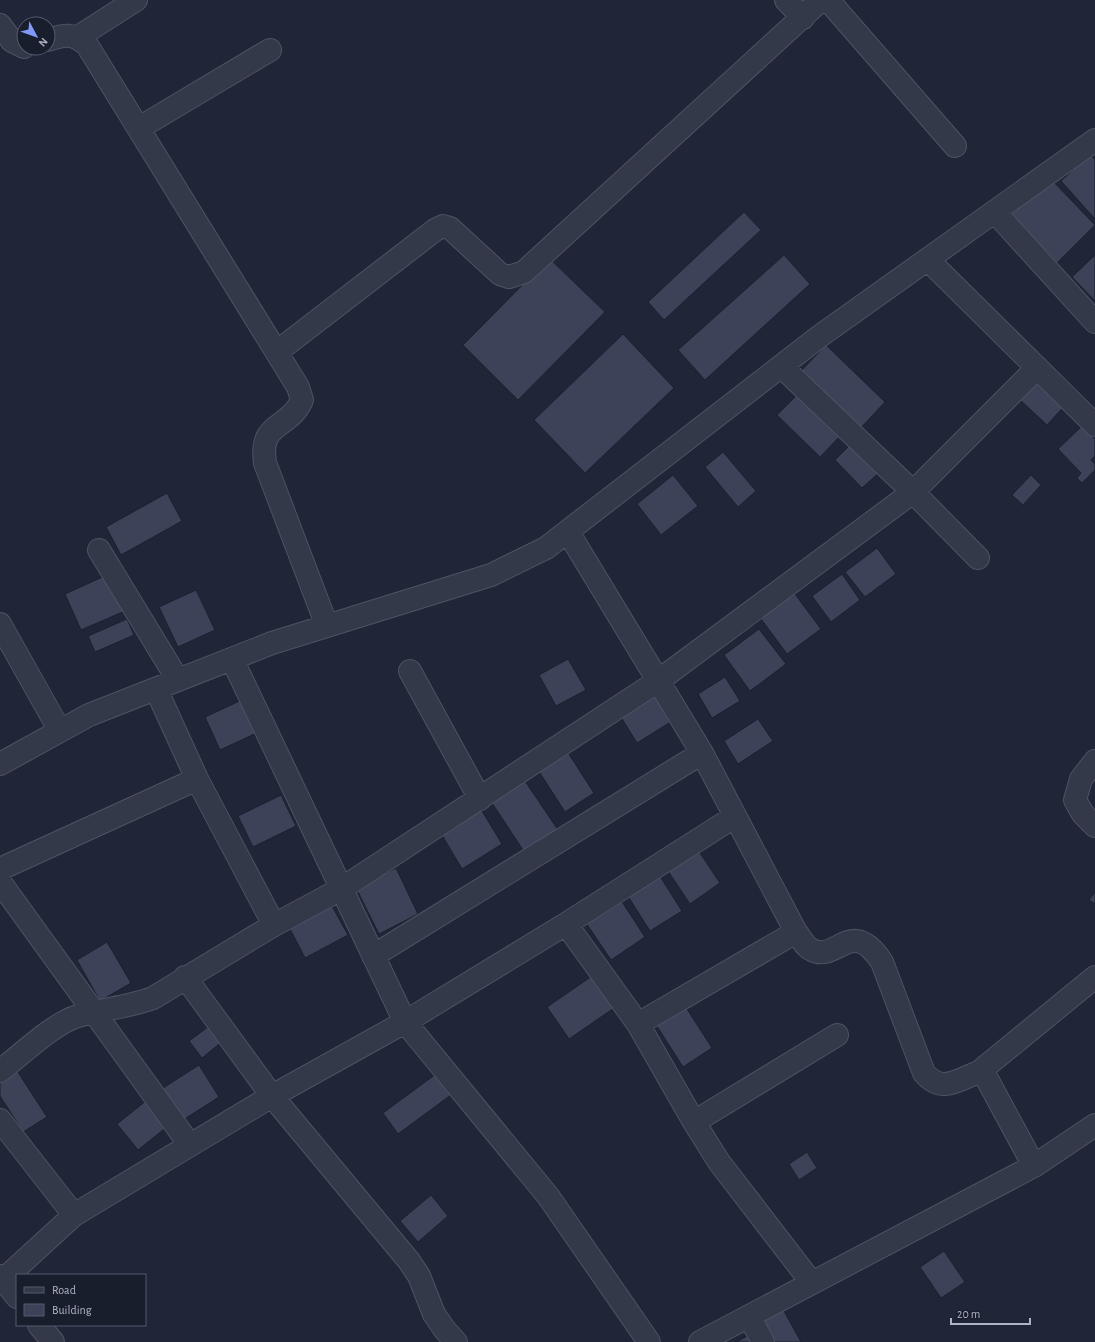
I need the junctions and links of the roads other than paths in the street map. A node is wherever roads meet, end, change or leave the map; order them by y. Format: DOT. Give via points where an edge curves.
graph roads {
  1 [pos="136,0"];
  2 [pos="786,0"];
  3 [pos="821,0"];
  4 [pos="828,0"];
  5 [pos="803,18"];
  6 [pos="0,25"];
  7 [pos="78,37"];
  8 [pos="56,38"];
  9 [pos="16,43"];
  10 [pos="270,50"];
  11 [pos="139,128"];
  12 [pos="1095,140"];
  13 [pos="955,146"];
  14 [pos="995,212"];
  15 [pos="928,260"];
  16 [pos="1095,322"];
  17 [pos="278,351"];
  18 [pos="781,366"];
  19 [pos="1037,368"];
  20 [pos="1095,425"];
  21 [pos="913,492"];
  22 [pos="568,532"];
  23 [pos="99,550"];
  24 [pos="978,558"];
  25 [pos="0,624"];
  26 [pos="327,626"];
  27 [pos="232,659"];
  28 [pos="410,671"];
  29 [pos="178,680"];
  30 [pos="658,681"];
  31 [pos="156,689"];
  32 [pos="60,731"];
  33 [pos="702,753"];
  34 [pos="1095,761"];
  35 [pos="0,764"];
  36 [pos="197,778"];
  37 [pos="480,799"];
  38 [pos="734,817"];
  39 [pos="1095,826"];
  40 [pos="0,870"];
  41 [pos="0,882"];
  42 [pos="341,889"];
  43 [pos="566,924"];
  44 [pos="274,925"];
  45 [pos="796,932"];
  46 [pos="373,956"];
  47 [pos="186,977"];
  48 [pos="1095,977"];
  49 [pos="94,1013"];
  50 [pos="405,1022"];
  51 [pos="638,1024"];
  52 [pos="837,1035"];
  53 [pos="0,1071"];
  54 [pos="979,1072"];
  55 [pos="272,1096"];
  56 [pos="0,1120"];
  57 [pos="694,1122"];
  58 [pos="1095,1125"];
  59 [pos="190,1146"];
  60 [pos="1034,1166"];
  61 [pos="74,1216"];
  62 [pos="2,1278"];
  63 [pos="812,1283"];
  64 [pos="16,1296"];
  65 [pos="749,1316"];
  66 [pos="40,1326"];
  67 [pos="53,1342"];
  68 [pos="456,1342"];
  69 [pos="649,1342"];
  70 [pos="700,1342"];
  71 [pos="762,1342"];
  1 -- 7 [label="street"];
  2 -- 5 [label="street"];
  3 -- 5 [label="street"];
  4 -- 13 [label="street"];
  5 -- 17 [label="street" via="524,272 509,277 500,274 450,228 444,226 435,230"];
  6 -- 9 [label="street"];
  7 -- 8 [label="street" via="68,35"];
  7 -- 11 [label="street" via="87,45"];
  10 -- 11 [label="street"];
  11 -- 17 [label="street"];
  12 -- 14 [label="street"];
  14 -- 15 [label="street"];
  14 -- 16 [label="street"];
  15 -- 18 [label="street"];
  15 -- 19 [label="street"];
  17 -- 26 [label="street" via="298,387 302,400 297,411 264,440 265,464"];
  18 -- 21 [label="street"];
  18 -- 22 [label="street"];
  19 -- 20 [label="street"];
  19 -- 21 [label="street"];
  21 -- 24 [label="street"];
  21 -- 30 [label="street"];
  22 -- 26 [label="street" via="546,548 491,575"];
  22 -- 30 [label="street"];
  23 -- 29 [label="street"];
  25 -- 32 [label="street"];
  26 -- 27 [label="street"];
  27 -- 29 [label="street"];
  27 -- 42 [label="street"];
  28 -- 37 [label="street"];
  29 -- 31 [label="street"];
  30 -- 33 [label="street"];
  30 -- 37 [label="street"];
  31 -- 32 [label="street" via="89,715"];
  31 -- 36 [label="street"];
  32 -- 35 [label="street"];
  33 -- 38 [label="street"];
  33 -- 46 [label="street"];
  34 -- 39 [label="street" via="1082,780 1075,800 1083,814"];
  36 -- 40 [label="street"];
  36 -- 44 [label="street"];
  37 -- 42 [label="street"];
  38 -- 43 [label="street"];
  38 -- 45 [label="street"];
  41 -- 49 [label="street"];
  42 -- 44 [label="street"];
  42 -- 46 [label="street"];
  43 -- 50 [label="street"];
  43 -- 51 [label="street"];
  44 -- 47 [label="street"];
  45 -- 51 [label="street"];
  45 -- 54 [label="street" via="813,951 822,952 855,940 866,943 875,952 882,962 924,1073 932,1082 940,1085"];
  46 -- 50 [label="street"];
  47 -- 49 [label="street" via="153,998"];
  47 -- 55 [label="street"];
  48 -- 54 [label="street"];
  49 -- 53 [label="street" via="77,1016 64,1022"];
  49 -- 59 [label="street"];
  50 -- 55 [label="street"];
  50 -- 69 [label="street" via="548,1196"];
  51 -- 57 [label="street"];
  52 -- 57 [label="street"];
  54 -- 60 [label="street" via="987,1079"];
  55 -- 59 [label="street"];
  55 -- 68 [label="street" via="409,1261 420,1276 434,1314 444,1330"];
  56 -- 61 [label="street"];
  57 -- 63 [label="street" via="719,1162"];
  58 -- 60 [label="street"];
  59 -- 61 [label="street"];
  60 -- 63 [label="street"];
  61 -- 62 [label="street"];
  62 -- 64 [label="street"];
  63 -- 65 [label="street"];
  65 -- 70 [label="street"];
  65 -- 71 [label="street"];
  66 -- 67 [label="street"];
}
